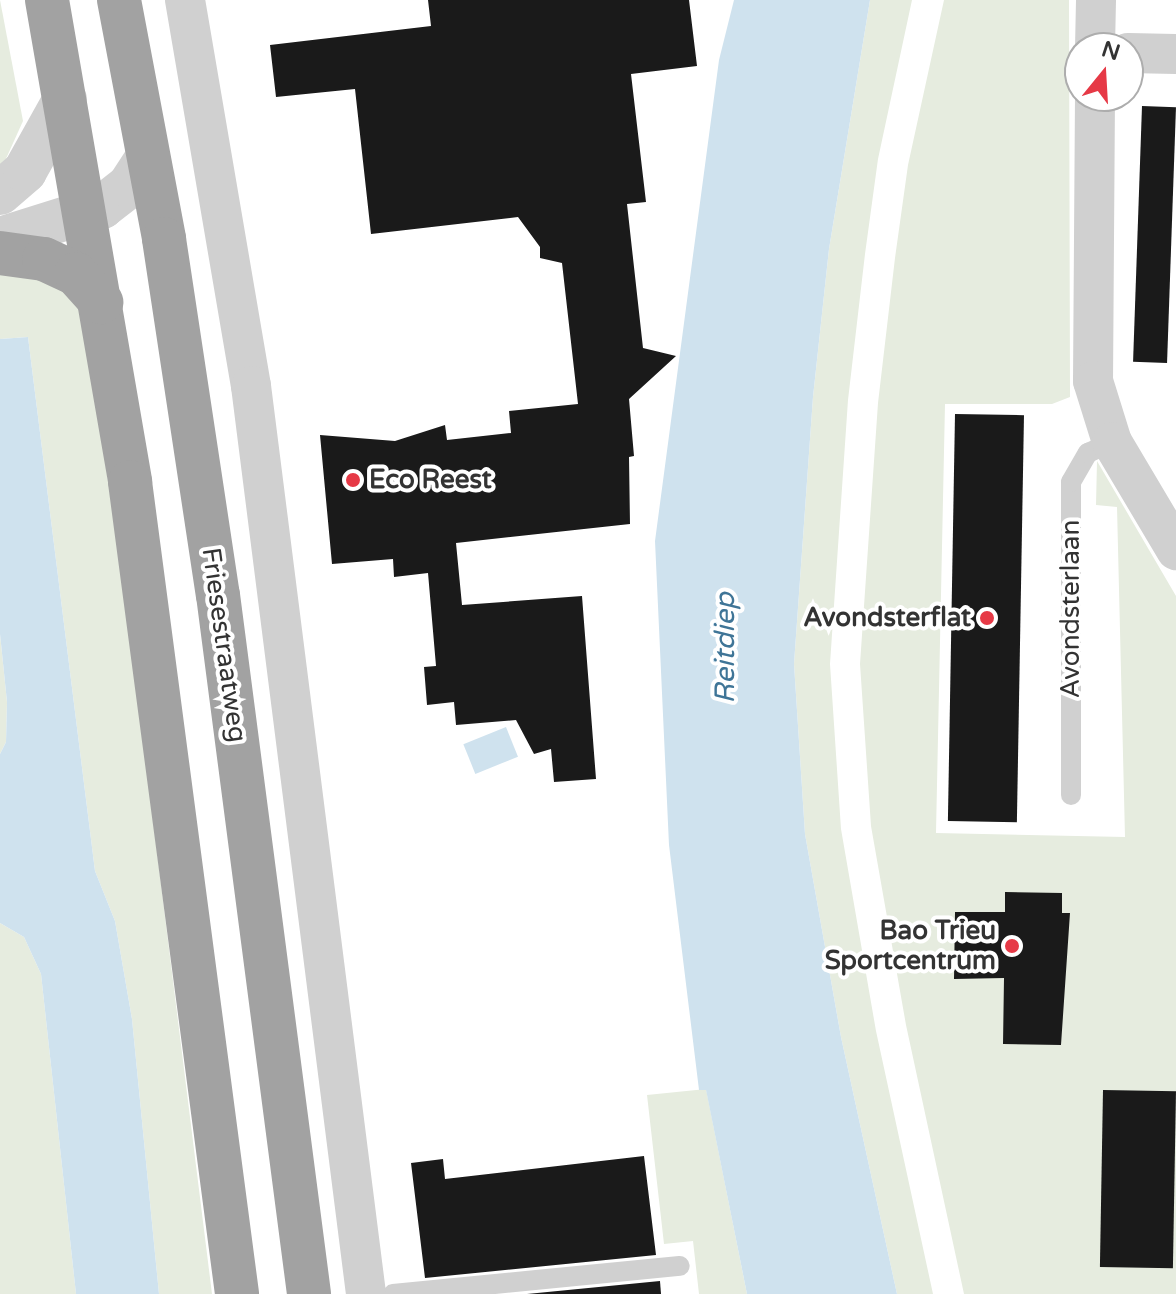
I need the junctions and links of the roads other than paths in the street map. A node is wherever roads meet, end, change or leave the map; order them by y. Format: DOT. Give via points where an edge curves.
graph roads {
  1 [pos="47,0"];
  2 [pos="119,0"];
  3 [pos="185,0"];
  4 [pos="1096,0"];
  5 [pos="1095,32"];
  6 [pos="1144,53"];
  7 [pos="1176,54"];
  8 [pos="65,99"];
  9 [pos="1095,112"];
  10 [pos="148,157"];
  11 [pos="0,193"];
  12 [pos="86,214"];
  13 [pos="0,239"];
  14 [pos="0,253"];
  15 [pos="101,302"];
  16 [pos="1112,442"];
  17 [pos="1176,550"];
  18 [pos="1071,795"];
  19 [pos="680,1266"];
  20 [pos="237,1294"];
  21 [pos="309,1294"];
  22 [pos="366,1294"];
  23 [pos="393,1294"];
  1 -- 8 [label="highway"];
  2 -- 10 [label="highway, Friesestraatweg"];
  3 -- 22 [label="street" via="251,386"];
  4 -- 5 [label="street"];
  6 -- 7 [label="street"];
  8 -- 11 [label="street" via="25,171"];
  8 -- 12 [label="highway"];
  9 -- 16 [label="street" via="1093,381"];
  10 -- 12 [label="street" via="116,198"];
  10 -- 21 [label="highway, Friesestraatweg" via="218,595"];
  12 -- 13 [label="street"];
  12 -- 15 [label="highway"];
  14 -- 15 [label="highway" via="44,259 76,274"];
  15 -- 20 [label="highway"];
  16 -- 17 [label="street"];
  16 -- 18 [label="lane, Avondsterlaan" via="1088,453 1071,482"];
  19 -- 23 [label="lane"];
}
